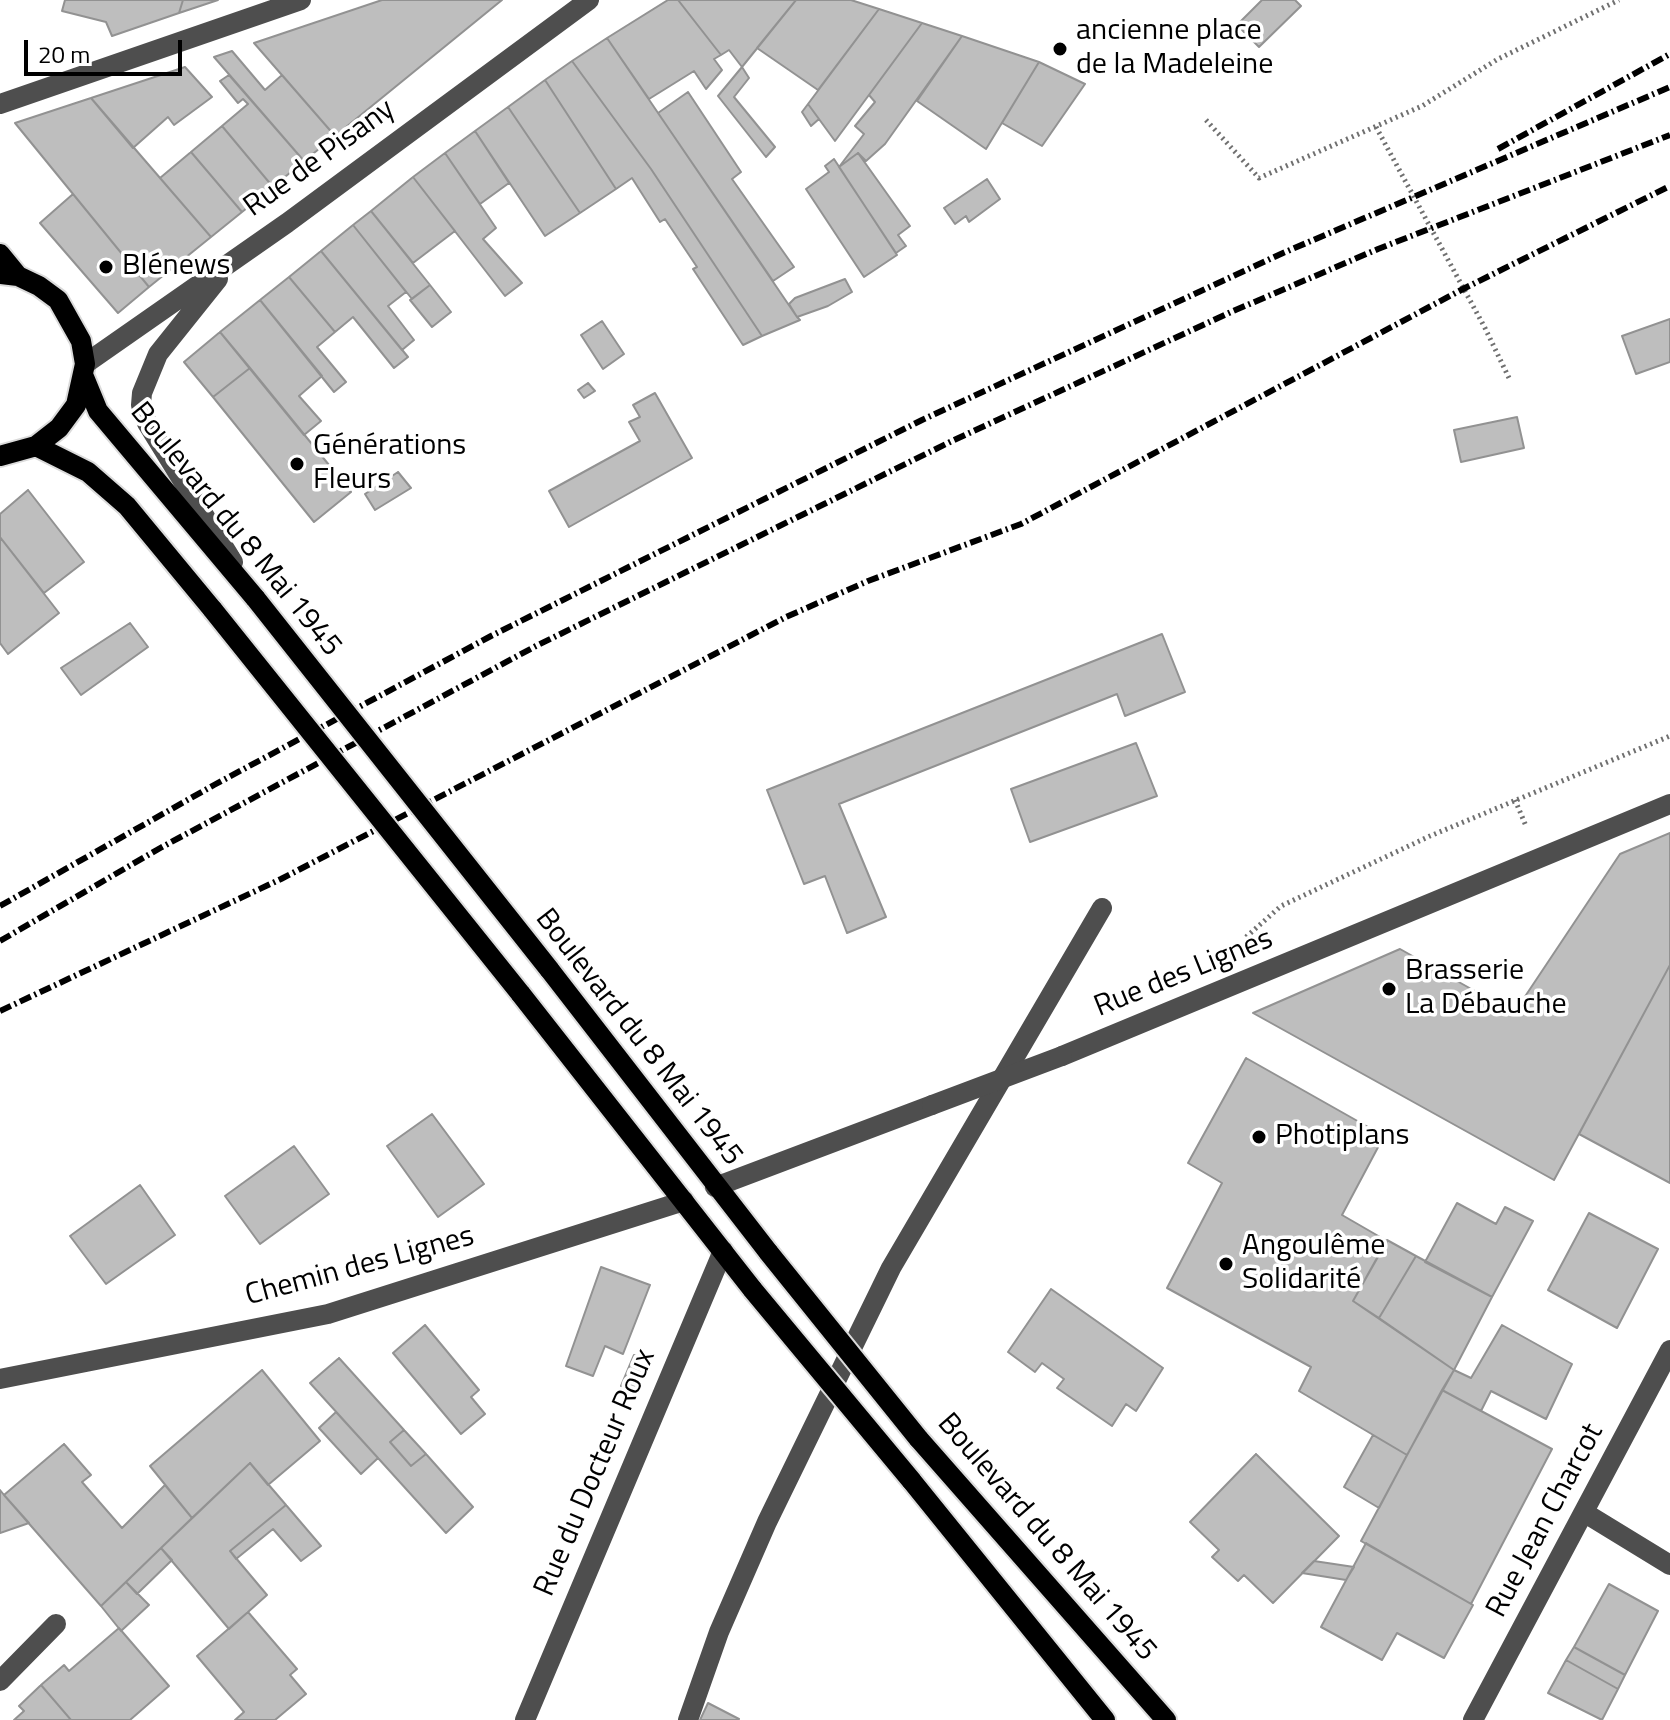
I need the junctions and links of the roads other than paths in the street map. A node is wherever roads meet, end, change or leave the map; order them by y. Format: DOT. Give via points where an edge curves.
graph roads {
  1 [pos="301,0"];
  2 [pos="589,0"];
  3 [pos="0,104"];
  4 [pos="0,254"];
  5 [pos="233,259"];
  6 [pos="9,275"];
  7 [pos="84,370"];
  8 [pos="36,446"];
  9 [pos="4,457"];
  10 [pos="256,599"];
  11 [pos="1670,804"];
  12 [pos="1102,908"];
  13 [pos="715,1187"];
  14 [pos="684,1201"];
  15 [pos="723,1251"];
  16 [pos="1670,1350"];
  17 [pos="0,1379"];
  18 [pos="1585,1513"];
  19 [pos="1670,1565"];
  20 [pos="56,1624"];
  21 [pos="0,1681"];
  22 [pos="525,1720"];
  23 [pos="688,1720"];
  24 [pos="1105,1720"];
  25 [pos="1166,1720"];
  26 [pos="1473,1720"];
  1 -- 3 [label="street"];
  2 -- 5 [label="street, Rue de Pisany"];
  4 -- 6 [label="main road"];
  5 -- 7 [label="street, Rue de Pisany"];
  5 -- 10 [label="street" via="158,354 141,405 147,423"];
  6 -- 7 [label="main road, Boulevard du 8 Mai 1945" via="58,300 81,341"];
  7 -- 8 [label="main road" via="76,405"];
  7 -- 10 [label="main road, Boulevard du 8 Mai 1945" via="98,411"];
  8 -- 9 [label="main road"];
  8 -- 14 [label="main road, bridge" via="88,472 127,506"];
  10 -- 13 [label="main road, Boulevard du 8 Mai 1945, bridge"];
  11 -- 13 [label="street, Rue des Lignes, bridge" via="1062,1056"];
  12 -- 23 [label="street" via="891,1268 767,1522"];
  13 -- 25 [label="main road, Boulevard du 8 Mai 1945, bridge" via="918,1438"];
  14 -- 15 [label="main road"];
  14 -- 17 [label="street, Chemin des Lignes" via="328,1314"];
  15 -- 22 [label="street, Rue du Docteur Roux"];
  15 -- 24 [label="main road, bridge"];
  16 -- 18 [label="street, Rue Jean Charcot"];
  18 -- 19 [label="street"];
  18 -- 26 [label="street, Rue Jean Charcot"];
  20 -- 21 [label="street"];
}
